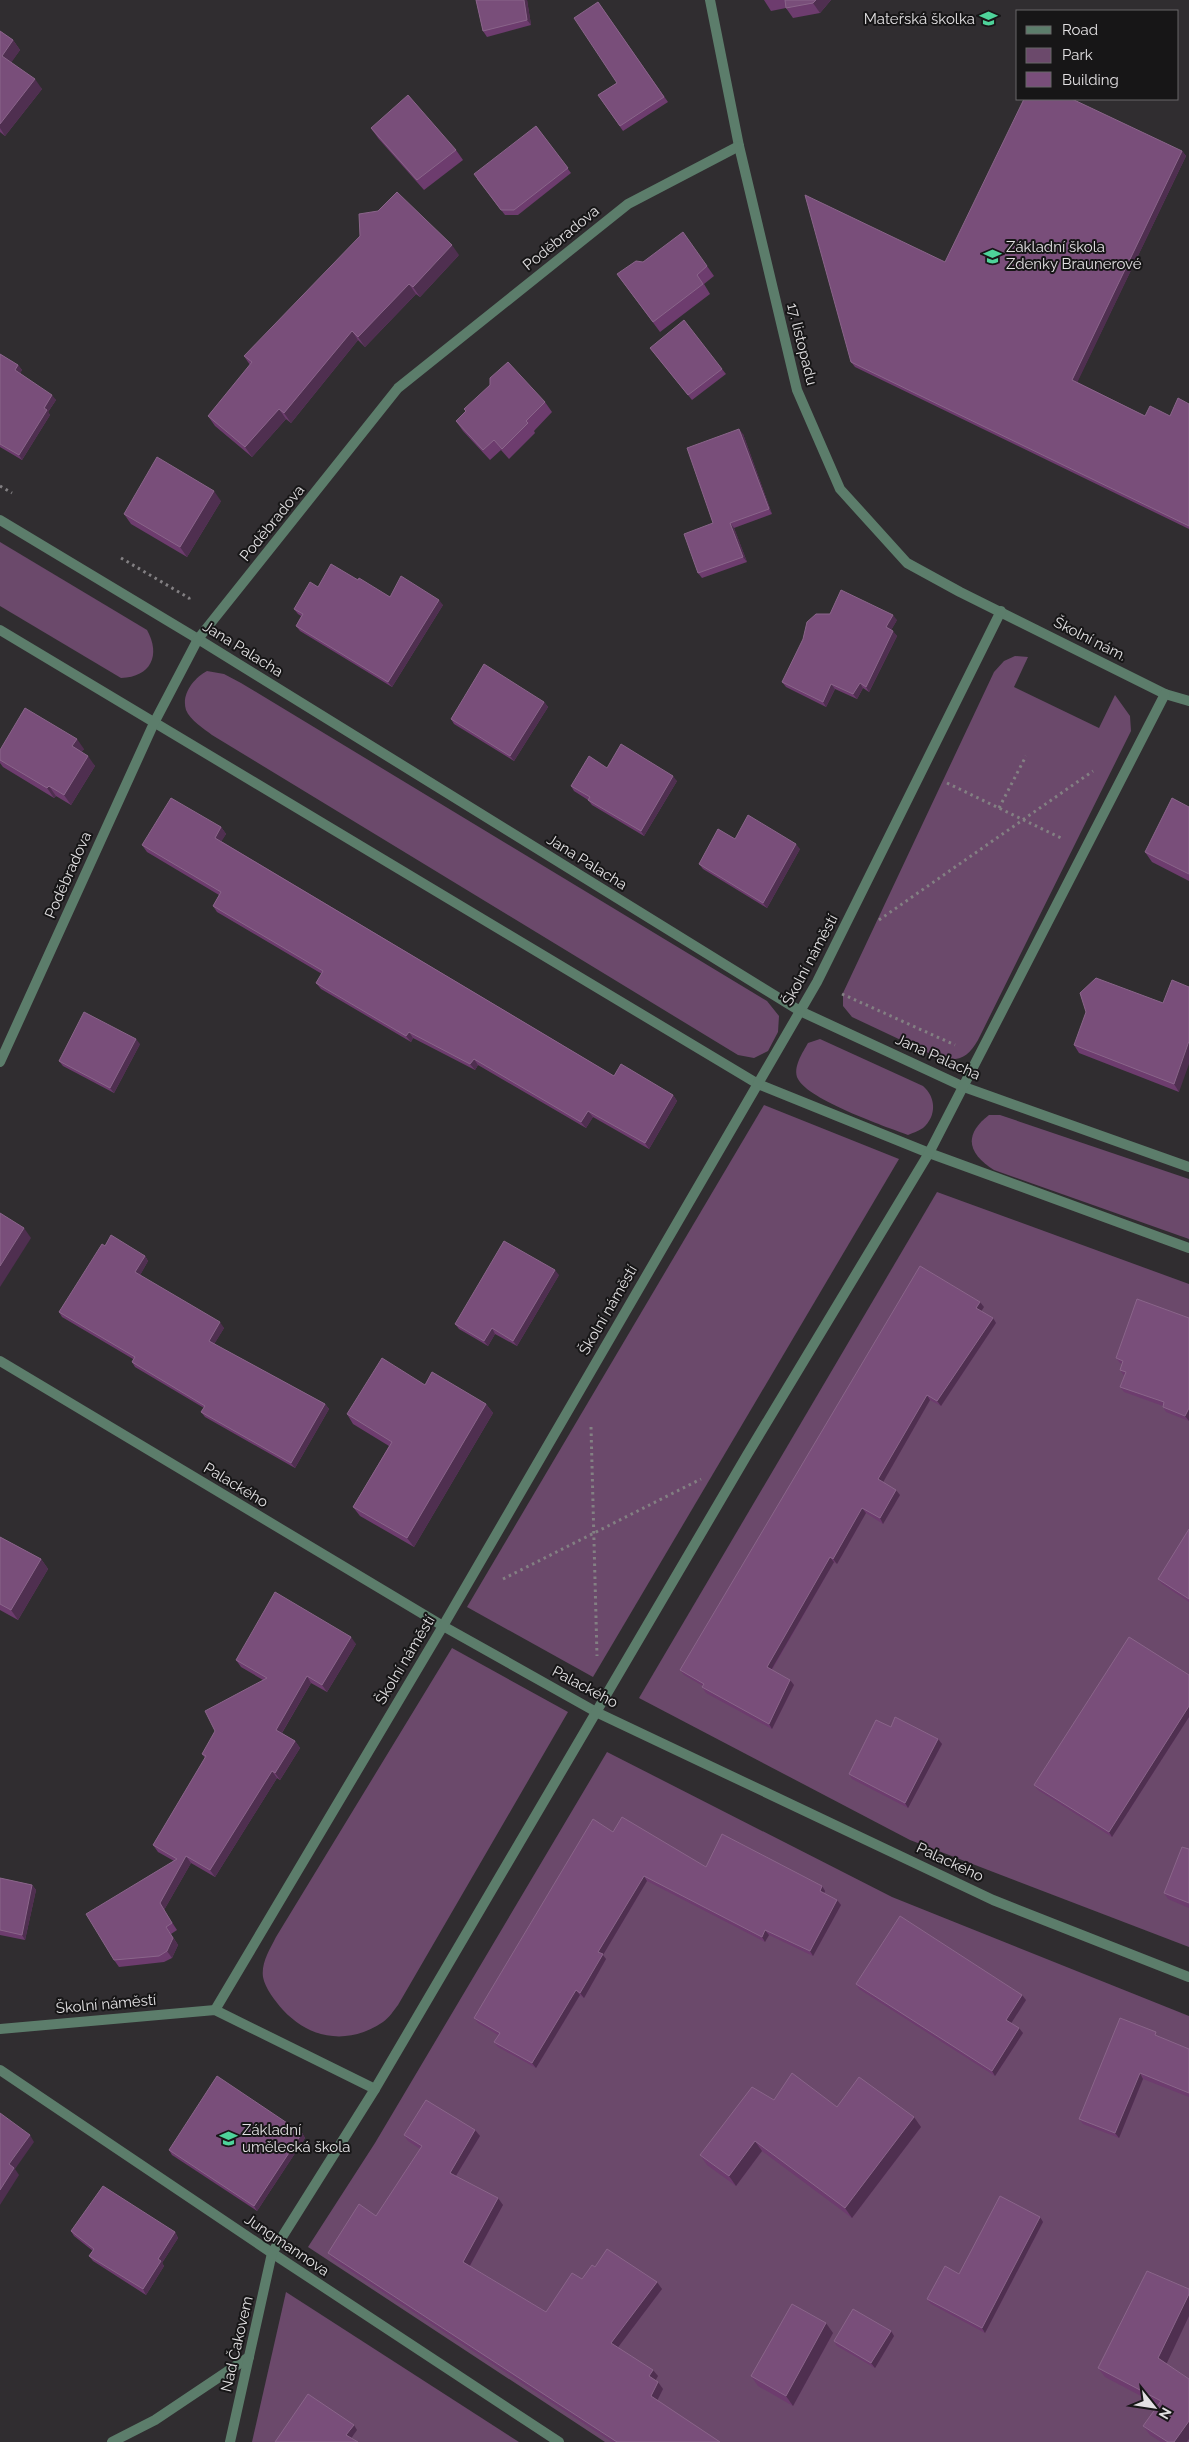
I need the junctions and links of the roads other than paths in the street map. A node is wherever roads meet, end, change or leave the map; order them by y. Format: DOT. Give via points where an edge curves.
graph roads {
  1 [pos="710,0"];
  2 [pos="738,146"];
  3 [pos="0,520"];
  4 [pos="1001,611"];
  5 [pos="0,630"];
  6 [pos="198,639"];
  7 [pos="1166,694"];
  8 [pos="1189,701"];
  9 [pos="154,723"];
  10 [pos="800,1011"];
  11 [pos="0,1062"];
  12 [pos="758,1084"];
  13 [pos="964,1087"];
  14 [pos="929,1153"];
  15 [pos="1189,1167"];
  16 [pos="1189,1248"];
  17 [pos="0,1361"];
  18 [pos="443,1626"];
  19 [pos="598,1712"];
  20 [pos="1189,1977"];
  21 [pos="215,2010"];
  22 [pos="0,2029"];
  23 [pos="0,2070"];
  24 [pos="375,2089"];
  25 [pos="272,2253"];
  26 [pos="249,2357"];
  27 [pos="112,2442"];
  28 [pos="230,2442"];
  29 [pos="559,2442"];
  1 -- 2 [label="street, 17. listopadu"];
  2 -- 4 [label="street, 17. listopadu" via="797,390 840,489 907,563"];
  2 -- 6 [label="street, Poděbradova" via="628,204 398,388"];
  3 -- 6 [label="street, Jana Palacha"];
  4 -- 7 [label="street, Školní nám."];
  4 -- 10 [label="street, Školní náměstí"];
  5 -- 9 [label="street"];
  6 -- 9 [label="street, Poděbradova"];
  6 -- 10 [label="street, Jana Palacha"];
  7 -- 8 [label="street"];
  7 -- 13 [label="street"];
  9 -- 11 [label="street, Poděbradova"];
  9 -- 12 [label="street"];
  10 -- 12 [label="street, Školní náměstí"];
  10 -- 13 [label="street, Jana Palacha"];
  12 -- 14 [label="street"];
  12 -- 18 [label="street, Školní náměstí"];
  13 -- 14 [label="street"];
  13 -- 15 [label="street, Jana Palacha"];
  14 -- 16 [label="street"];
  14 -- 19 [label="street"];
  17 -- 18 [label="street, Palackého"];
  18 -- 19 [label="street, Palackého"];
  18 -- 21 [label="street, Školní náměstí"];
  19 -- 20 [label="street, Palackého" via="993,1900"];
  19 -- 24 [label="street"];
  21 -- 22 [label="street, Školní náměstí"];
  21 -- 24 [label="street"];
  23 -- 25 [label="street, Jungmannova"];
  24 -- 25 [label="street"];
  25 -- 26 [label="street, Nad Čakovem"];
  25 -- 29 [label="street, Jungmannova"];
  26 -- 27 [label="street" via="156,2420"];
  26 -- 28 [label="street, Nad Čakovem"];
}
